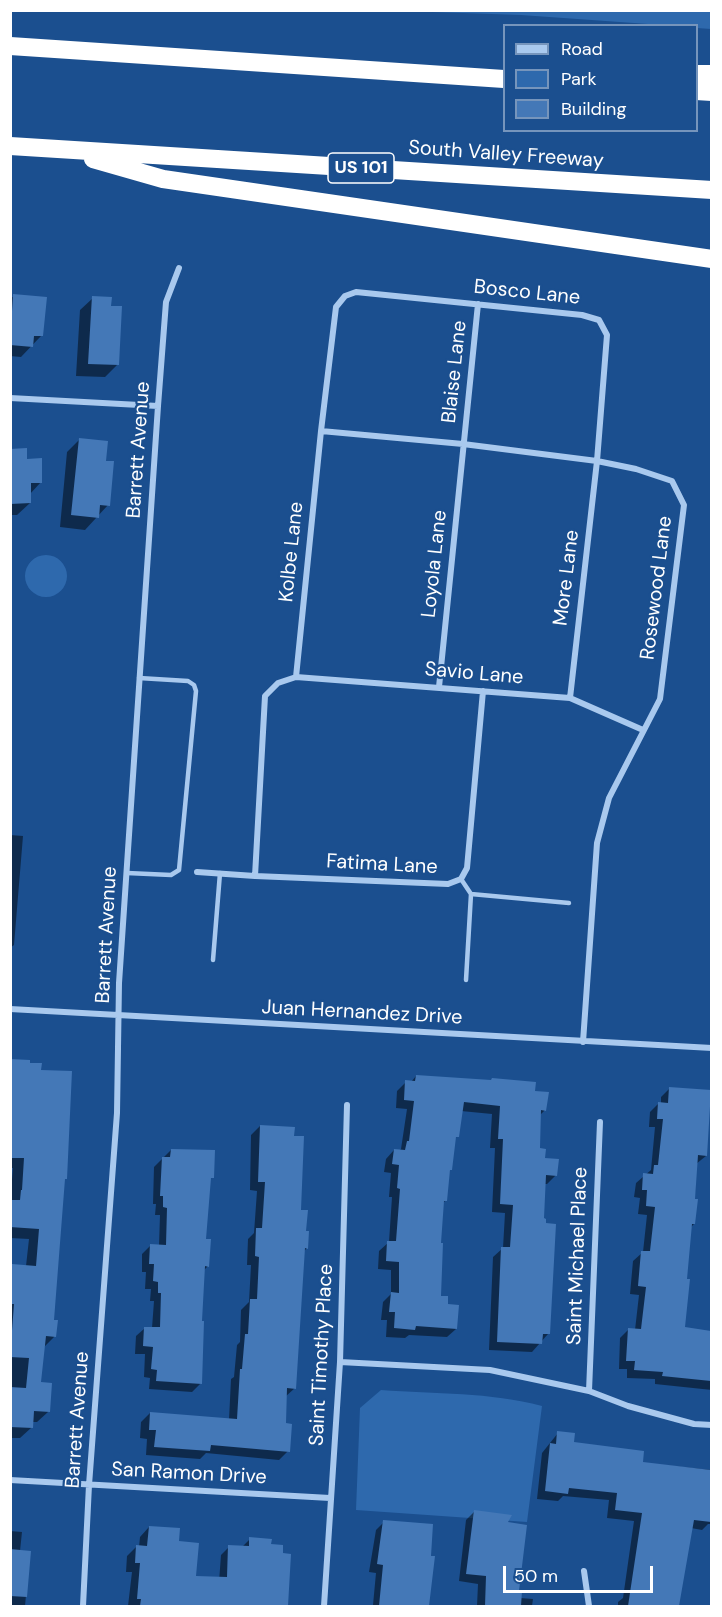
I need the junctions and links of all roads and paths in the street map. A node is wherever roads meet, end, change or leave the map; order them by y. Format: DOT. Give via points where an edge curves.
graph roads {
  1 [pos="10,46"];
  2 [pos="503,77"];
  3 [pos="10,146"];
  4 [pos="57,149"];
  5 [pos="711,190"];
  6 [pos="711,259"];
  7 [pos="179,268"];
  8 [pos="345,296"];
  9 [pos="478,304"];
  10 [pos="10,398"];
  11 [pos="158,406"];
  12 [pos="321,431"];
  13 [pos="464,444"];
  14 [pos="597,461"];
  15 [pos="296,677"];
  16 [pos="139,678"];
  17 [pos="439,687"];
  18 [pos="483,691"];
  19 [pos="570,698"];
  20 [pos="643,730"];
  21 [pos="197,872"];
  22 [pos="127,873"];
  23 [pos="220,873"];
  24 [pos="255,876"];
  25 [pos="461,879"];
  26 [pos="471,894"];
  27 [pos="569,903"];
  28 [pos="213,960"];
  29 [pos="466,980"];
  30 [pos="10,1009"];
  31 [pos="118,1016"];
  32 [pos="583,1042"];
  33 [pos="711,1048"];
  34 [pos="347,1105"];
  35 [pos="600,1122"];
  36 [pos="340,1362"];
  37 [pos="589,1391"];
  38 [pos="711,1425"];
  39 [pos="10,1480"];
  40 [pos="89,1485"];
  41 [pos="330,1498"];
  42 [pos="584,1571"];
  43 [pos="84,1606"];
  44 [pos="324,1606"];
  45 [pos="589,1606"];
  1 -- 2 [label="highway"];
  3 -- 4 [label="highway, South Valley Freeway / US 101"];
  4 -- 5 [label="highway, South Valley Freeway / US 101"];
  4 -- 6 [label="highway" via="163,179"];
  7 -- 11 [label="street, Barrett Avenue" via="166,302"];
  8 -- 9 [label="street, Bosco Lane" via="356,292"];
  8 -- 12 [label="street, Kolbe Lane" via="336,307"];
  9 -- 13 [label="street, Blaise Lane"];
  9 -- 14 [label="street, Bosco Lane" via="599,320 607,335"];
  10 -- 11 [label="street"];
  11 -- 16 [label="street, Barrett Avenue"];
  12 -- 13 [label="street, Rosewood Lane"];
  12 -- 15 [label="street, Kolbe Lane"];
  13 -- 14 [label="street, Rosewood Lane"];
  13 -- 17 [label="street, Loyola Lane"];
  14 -- 19 [label="street, More Lane"];
  14 -- 20 [label="street, Rosewood Lane" via="672,481 684,505 660,699"];
  15 -- 17 [label="street, Savio Lane"];
  15 -- 24 [label="street" via="278,683 265,696"];
  16 -- 22 [label="street, Barrett Avenue"];
  16 -- 22 [label="lane" via="188,681 196,691 178,870 171,875"];
  17 -- 18 [label="street, Savio Lane"];
  18 -- 19 [label="street, Savio Lane"];
  18 -- 25 [label="street, Fatima Lane" via="467,868"];
  19 -- 20 [label="street, Savio Lane"];
  20 -- 32 [label="street, Rosewood Lane" via="609,798 597,843"];
  21 -- 23 [label="street, Fatima Lane"];
  22 -- 31 [label="street, Barrett Avenue"];
  23 -- 24 [label="street, Fatima Lane"];
  23 -- 28 [label="lane"];
  24 -- 25 [label="street, Fatima Lane" via="448,884"];
  25 -- 26 [label="lane"];
  26 -- 27 [label="lane"];
  26 -- 29 [label="lane"];
  30 -- 31 [label="street, Juan Hernandez Drive"];
  31 -- 32 [label="street, Juan Hernandez Drive"];
  31 -- 40 [label="street, Barrett Avenue" via="117,1113"];
  32 -- 33 [label="street, Juan Hernandez Drive"];
  34 -- 36 [label="street, Saint Timothy Place"];
  35 -- 37 [label="street, Saint Michael Place"];
  36 -- 37 [label="street" via="490,1370"];
  36 -- 41 [label="street, Saint Timothy Place"];
  37 -- 38 [label="street" via="627,1406"];
  39 -- 40 [label="street, San Ramon Drive"];
  40 -- 41 [label="street, San Ramon Drive"];
  40 -- 43 [label="street, Barrett Avenue"];
  41 -- 44 [label="street, Saint Timothy Place"];
  42 -- 45 [label="street"];
}
